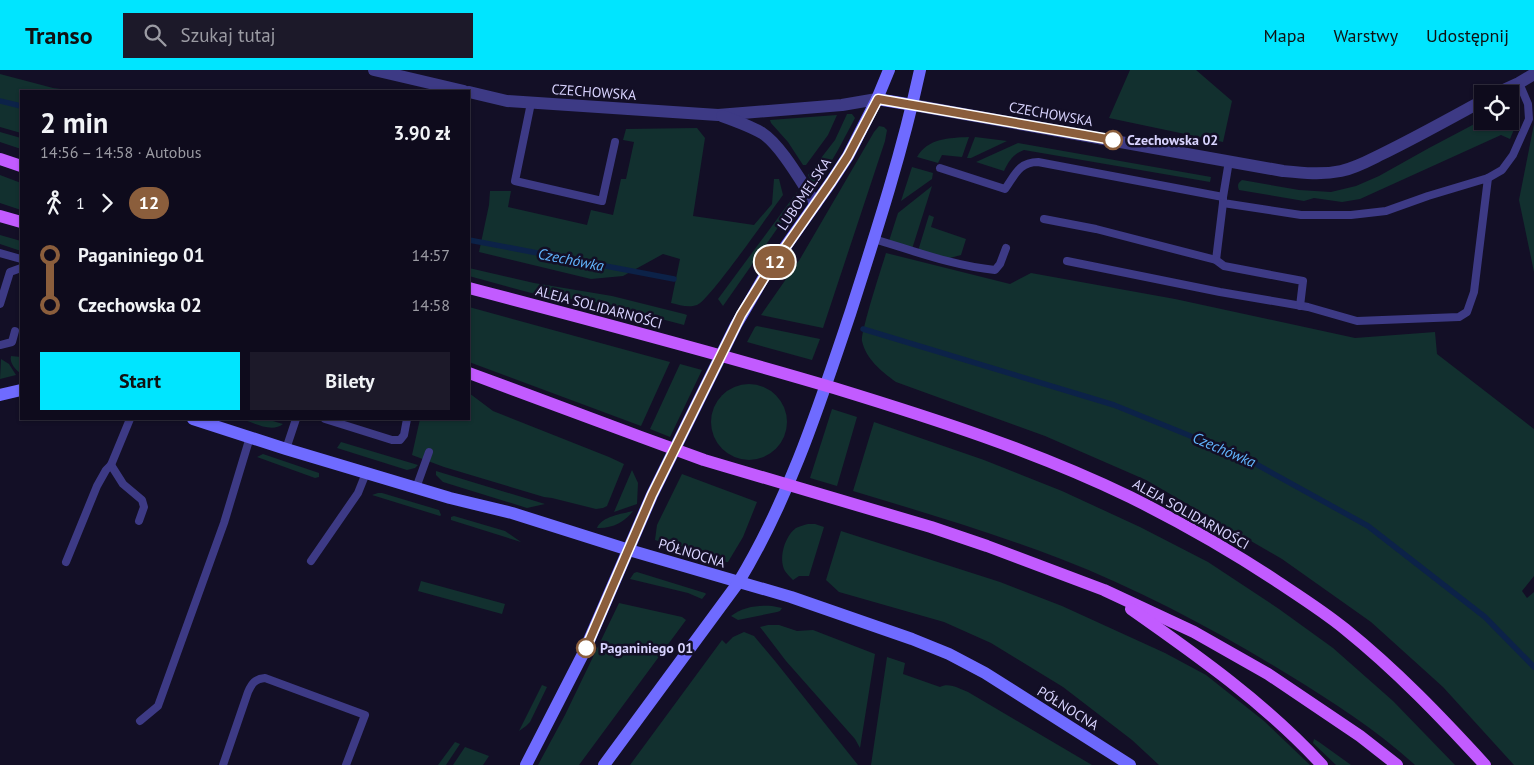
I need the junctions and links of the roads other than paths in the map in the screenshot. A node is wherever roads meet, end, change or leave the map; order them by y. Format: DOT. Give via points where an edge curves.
graph roads {
  1 [pos="374,70"];
  2 [pos="889,70"];
  3 [pos="920,70"];
  4 [pos="1534,74"];
  5 [pos="1519,83"];
  6 [pos="1515,85"];
  7 [pos="460,90"];
  8 [pos="470,92"];
  9 [pos="878,99"];
  10 [pos="531,103"];
  11 [pos="1474,104"];
  12 [pos="913,105"];
  13 [pos="718,114"];
  14 [pos="615,142"];
  15 [pos="0,159"];
  16 [pos="1229,161"];
  17 [pos="20,166"];
  18 [pos="940,168"];
  19 [pos="1488,178"];
  20 [pos="1223,200"];
  21 [pos="816,204"];
  22 [pos="0,216"];
  23 [pos="1044,219"];
  24 [pos="20,222"];
  25 [pos="874,239"];
  26 [pos="1006,248"];
  27 [pos="0,253"];
  28 [pos="20,259"];
  29 [pos="1067,260"];
  30 [pos="1216,260"];
  31 [pos="20,268"];
  32 [pos="0,269"];
  33 [pos="10,272"];
  34 [pos="470,288"];
  35 [pos="0,304"];
  36 [pos="1300,306"];
  37 [pos="15,332"];
  38 [pos="0,345"];
  39 [pos="721,355"];
  40 [pos="470,373"];
  41 [pos="826,386"];
  42 [pos="20,390"];
  43 [pos="0,395"];
  44 [pos="130,420"];
  45 [pos="196,420"];
  46 [pos="296,420"];
  47 [pos="328,420"];
  48 [pos="405,420"];
  49 [pos="250,437"];
  50 [pos="286,449"];
  51 [pos="674,449"];
  52 [pos="429,452"];
  53 [pos="111,464"];
  54 [pos="366,473"];
  55 [pos="788,484"];
  56 [pos="416,488"];
  57 [pos="139,521"];
  58 [pos="628,550"];
  59 [pos="311,561"];
  60 [pos="66,562"];
  61 [pos="738,583"];
  62 [pos="1104,590"];
  63 [pos="140,722"];
  64 [pos="223,765"];
  65 [pos="346,765"];
  66 [pos="526,765"];
  67 [pos="604,765"];
  68 [pos="1130,765"];
  69 [pos="1322,765"];
  70 [pos="1397,765"];
  71 [pos="1485,765"];
  1 -- 7 [label="street"];
  2 -- 9 [label="street, LUBOMELSKA"];
  3 -- 12 [label="street"];
  4 -- 5 [label="street"];
  5 -- 6 [label="street"];
  5 -- 19 [label="lane" via="1528,104 1529,119 1513,155 1502,170"];
  8 -- 10 [label="street, CZECHOWSKA"];
  9 -- 12 [label="street, CZECHOWSKA"];
  9 -- 13 [label="street, CZECHOWSKA" via="842,105"];
  9 -- 21 [label="street, LUBOMELSKA" via="848,156"];
  10 -- 13 [label="street, CZECHOWSKA"];
  10 -- 14 [label="lane" via="514,182 602,201"];
  11 -- 16 [label="street, CZECHOWSKA" via="1343,171 1304,173"];
  12 -- 16 [label="street, CZECHOWSKA"];
  12 -- 25 [label="street"];
  13 -- 21 [label="street, CZECHOWSKA" via="763,134 777,147"];
  15 -- 17 [label="main road"];
  16 -- 20 [label="lane"];
  18 -- 20 [label="lane" via="1005,189 1021,167 1029,162 1038,162"];
  19 -- 20 [label="lane" via="1386,211 1351,215 1301,215"];
  19 -- 36 [label="lane" via="1474,292 1467,312 1450,317 1357,321"];
  20 -- 30 [label="lane"];
  21 -- 39 [label="street, LUBOMELSKA" via="749,302"];
  22 -- 24 [label="main road"];
  23 -- 30 [label="lane"];
  25 -- 26 [label="lane" via="953,263 995,270"];
  25 -- 41 [label="street"];
  27 -- 28 [label="lane"];
  29 -- 36 [label="lane"];
  30 -- 36 [label="lane" via="1224,266 1303,281"];
  31 -- 33 [label="lane"];
  32 -- 33 [label="lane"];
  33 -- 35 [label="lane"];
  34 -- 39 [label="main road, ALEJA SOLIDARNOŚCI"];
  37 -- 38 [label="lane" via="12,342"];
  39 -- 41 [label="main road, ALEJA SOLIDARNOŚCI"];
  39 -- 51 [label="street, LUBOMELSKA"];
  40 -- 51 [label="main road"];
  41 -- 55 [label="street"];
  41 -- 71 [label="main road, ALEJA SOLIDARNOŚCI" via="1025,452 1129,497 1200,534 1295,593 1350,633 1441,717"];
  42 -- 43 [label="street"];
  44 -- 53 [label="lane"];
  45 -- 49 [label="street, PÓŁNOCNA"];
  46 -- 50 [label="lane"];
  47 -- 48 [label="lane" via="400,440 404,435"];
  49 -- 50 [label="street, PÓŁNOCNA"];
  49 -- 63 [label="lane" via="224,523 158,706"];
  50 -- 54 [label="street, PÓŁNOCNA"];
  51 -- 55 [label="main road"];
  51 -- 58 [label="street, LUBOMELSKA"];
  52 -- 56 [label="lane"];
  53 -- 57 [label="lane" via="123,484 142,500 144,507"];
  53 -- 60 [label="lane" via="97,486"];
  54 -- 56 [label="street, PÓŁNOCNA"];
  54 -- 59 [label="lane" via="358,493"];
  55 -- 61 [label="street" via="769,528"];
  55 -- 62 [label="main road" via="968,540"];
  56 -- 58 [label="street, PÓŁNOCNA" via="512,512"];
  58 -- 61 [label="street, PÓŁNOCNA"];
  58 -- 66 [label="street, LUBOMELSKA" via="584,652"];
  61 -- 67 [label="street"];
  61 -- 68 [label="street, PÓŁNOCNA" via="868,623 948,654 985,673"];
  62 -- 69 [label="main road" via="1215,669 1260,706"];
  62 -- 70 [label="main road" via="1194,632 1268,674"];
  64 -- 65 [label="lane" via="252,683 265,678 365,715"];
}
